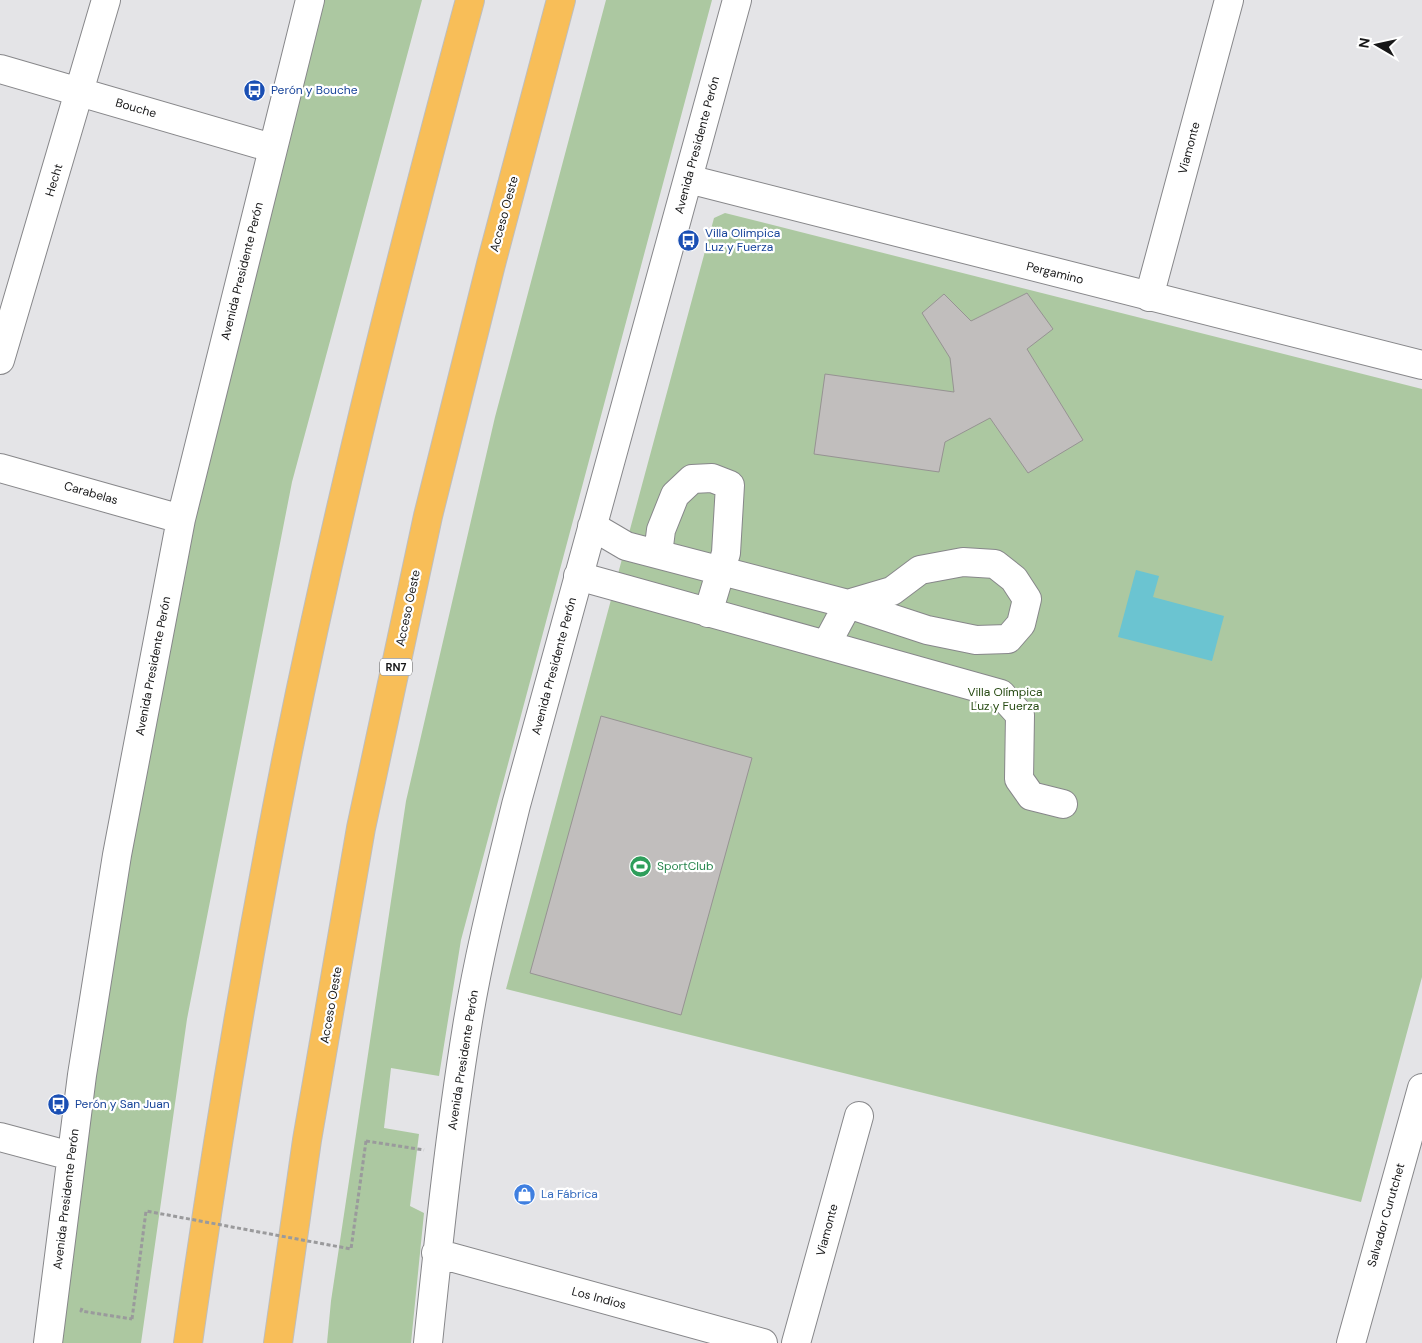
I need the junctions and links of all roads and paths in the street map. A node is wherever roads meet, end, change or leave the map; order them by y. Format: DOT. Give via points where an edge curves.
graph roads {
  1 [pos="106,0"];
  2 [pos="310,0"];
  3 [pos="470,0"];
  4 [pos="561,0"];
  5 [pos="737,0"];
  6 [pos="1229,0"];
  7 [pos="0,69"];
  8 [pos="80,92"];
  9 [pos="272,148"];
  10 [pos="688,178"];
  11 [pos="1149,297"];
  12 [pos="0,360"];
  13 [pos="1422,365"];
  14 [pos="0,468"];
  15 [pos="181,519"];
  16 [pos="592,526"];
  17 [pos="658,554"];
  18 [pos="721,570"];
  19 [pos="578,576"];
  20 [pos="848,604"];
  21 [pos="708,613"];
  22 [pos="826,645"];
  23 [pos="1063,804"];
  24 [pos="1422,1088"];
  25 [pos="859,1116"];
  26 [pos="0,1138"];
  27 [pos="71,1156"];
  28 [pos="425,1159"];
  29 [pos="436,1252"];
  30 [pos="82,1302"];
  31 [pos="48,1343"];
  32 [pos="188,1343"];
  33 [pos="278,1343"];
  34 [pos="428,1343"];
  35 [pos="763,1343"];
  36 [pos="796,1343"];
  37 [pos="1351,1343"];
  1 -- 8 [label="street, Hecht"];
  2 -- 9 [label="street, Avenida Presidente Perón"];
  3 -- 32 [label="highway" via="389,310 288,750 212,1173"];
  4 -- 33 [label="highway, Acceso Oeste / RN7" via="428,516 361,828 307,1140"];
  5 -- 10 [label="street, Avenida Presidente Perón"];
  6 -- 11 [label="street, Viamonte"];
  7 -- 8 [label="street, Bouche"];
  8 -- 9 [label="street, Bouche"];
  8 -- 12 [label="street, Hecht"];
  9 -- 15 [label="street, Avenida Presidente Perón"];
  10 -- 11 [label="street, Pergamino"];
  10 -- 16 [label="street, Avenida Presidente Perón"];
  11 -- 13 [label="street, Pergamino"];
  14 -- 15 [label="street, Carabelas"];
  15 -- 27 [label="street, Avenida Presidente Perón" via="117,855"];
  16 -- 17 [label="street" via="626,546"];
  16 -- 19 [label="street, Avenida Presidente Perón"];
  17 -- 18 [label="street"];
  17 -- 18 [label="street" via="661,530 674,496 692,479 712,478 730,485 726,552"];
  18 -- 20 [label="street"];
  18 -- 21 [label="street"];
  19 -- 21 [label="street"];
  19 -- 29 [label="street, Avenida Presidente Perón" via="488,917 467,1026"];
  20 -- 20 [label="street" via="927,630 976,640 1008,639 1021,624 1027,600 1014,578 995,564 964,562 920,570 892,591"];
  20 -- 22 [label="street"];
  21 -- 22 [label="street"];
  22 -- 23 [label="street" via="1001,694 1020,715 1019,779 1031,796"];
  24 -- 37 [label="street, Salvador Curutchet"];
  25 -- 36 [label="street, Viamonte"];
  26 -- 27 [label="street"];
  27 -- 31 [label="street, Avenida Presidente Perón"];
  28 -- 30 [label="path, bridge" via="426,1150 366,1141 351,1249 146,1211 132,1318 81,1311"];
  29 -- 34 [label="street, Avenida Presidente Perón"];
  29 -- 35 [label="street, Los Indios"];
}
